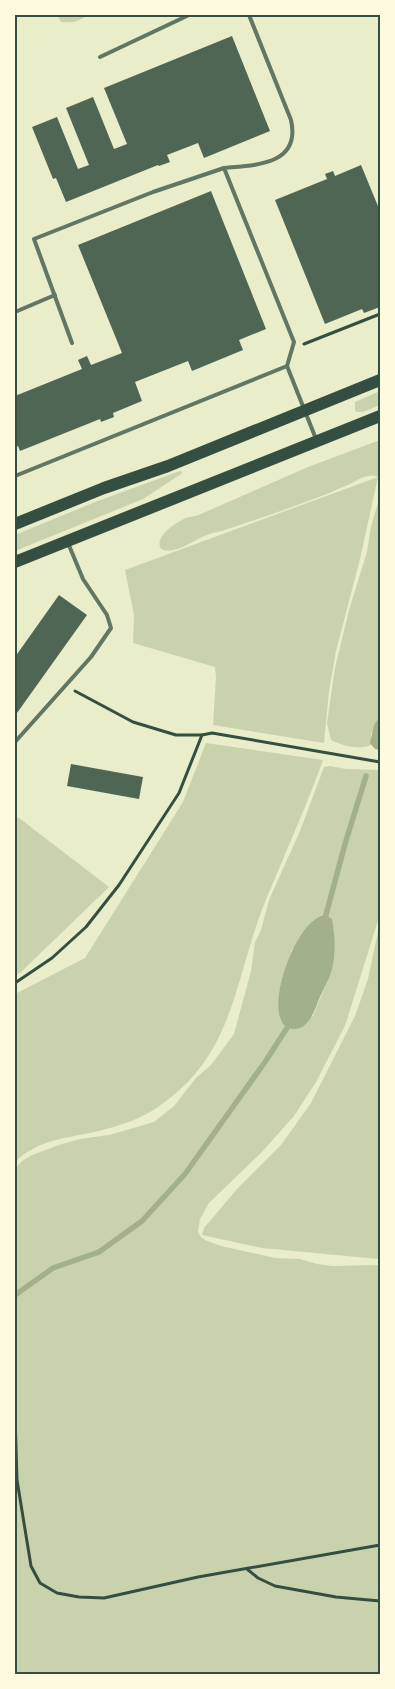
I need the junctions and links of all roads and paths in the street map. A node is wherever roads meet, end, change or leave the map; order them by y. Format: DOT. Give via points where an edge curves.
graph roads {
  1 [pos="189,15"];
  2 [pos="249,15"];
  3 [pos="100,57"];
  4 [pos="224,168"];
  5 [pos="54,295"];
  6 [pos="15,312"];
  7 [pos="380,314"];
  8 [pos="72,343"];
  9 [pos="292,349"];
  10 [pos="287,366"];
  11 [pos="380,380"];
  12 [pos="305,411"];
  13 [pos="380,416"];
  14 [pos="317,441"];
  15 [pos="15,476"];
  16 [pos="15,524"];
  17 [pos="67,541"];
  18 [pos="15,562"];
  19 [pos="64,686"];
  20 [pos="202,735"];
  21 [pos="15,742"];
  22 [pos="380,762"];
  23 [pos="15,983"];
  24 [pos="15,1415"];
  25 [pos="380,1544"];
  26 [pos="247,1569"];
  27 [pos="380,1602"];
  1 -- 3 [label="lane"];
  2 -- 4 [label="lane" via="294,132 292,142 279,158 261,164"];
  4 -- 5 [label="lane" via="34,239"];
  4 -- 9 [label="lane" via="294,342"];
  5 -- 6 [label="lane"];
  5 -- 8 [label="lane"];
  7 -- 9 [label="path"];
  9 -- 10 [label="lane"];
  10 -- 12 [label="lane"];
  10 -- 15 [label="lane"];
  11 -- 12 [label="main road"];
  12 -- 14 [label="lane"];
  12 -- 16 [label="main road"];
  13 -- 14 [label="main road"];
  14 -- 17 [label="main road"];
  17 -- 18 [label="main road"];
  17 -- 19 [label="lane" via="83,579 107,615 111,628 92,657"];
  19 -- 20 [label="path" via="133,722 176,735"];
  19 -- 21 [label="lane"];
  20 -- 22 [label="path" via="212,733"];
  20 -- 23 [label="path" via="179,792 119,885 86,927 52,958"];
  24 -- 26 [label="path" via="17,1480 31,1566 40,1583 57,1593 104,1598 198,1576"];
  25 -- 26 [label="path"];
  26 -- 27 [label="path" via="275,1586"];
}
